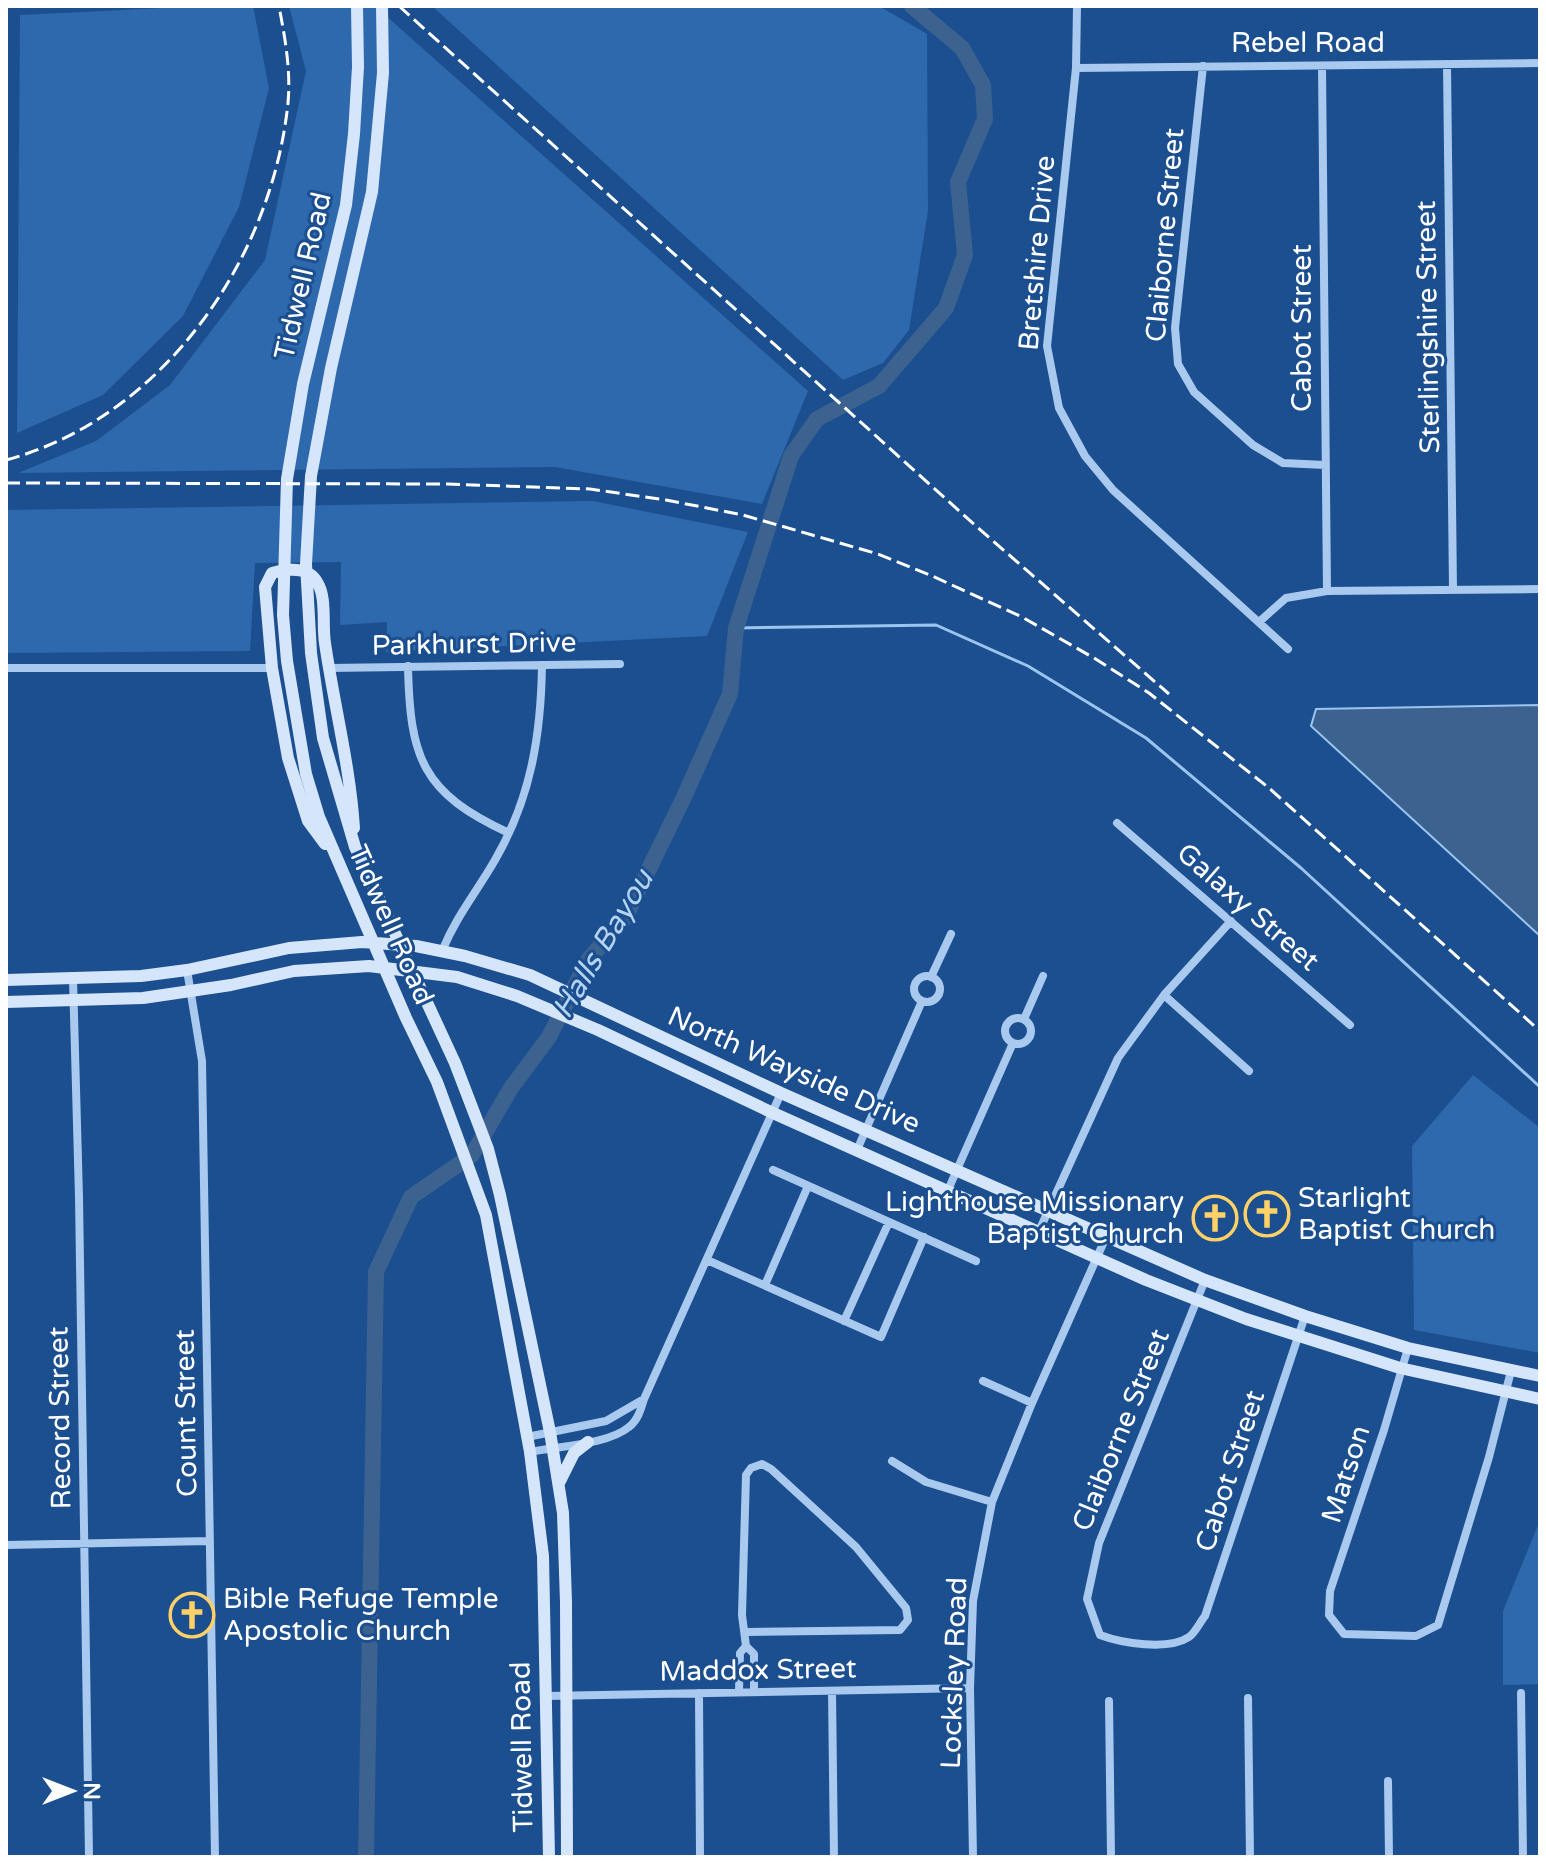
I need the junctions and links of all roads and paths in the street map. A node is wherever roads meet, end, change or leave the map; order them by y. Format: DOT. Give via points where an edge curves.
graph roads {
  1 [pos="357,6"];
  2 [pos="382,6"];
  3 [pos="1077,6"];
  4 [pos="1540,63"];
  5 [pos="1447,64"];
  6 [pos="1203,66"];
  7 [pos="1322,66"];
  8 [pos="1076,68"];
  9 [pos="1325,465"];
  10 [pos="1540,589"];
  11 [pos="1453,590"];
  12 [pos="1327,591"];
  13 [pos="1259,622"];
  14 [pos="1288,649"];
  15 [pos="620,664"];
  16 [pos="542,665"];
  17 [pos="408,666"];
  18 [pos="6,668"];
  19 [pos="272,668"];
  20 [pos="329,668"];
  21 [pos="1117,823"];
  22 [pos="509,833"];
  23 [pos="355,847"];
  24 [pos="334,856"];
  25 [pos="1231,921"];
  26 [pos="951,934"];
  27 [pos="375,943"];
  28 [pos="399,945"];
  29 [pos="442,951"];
  30 [pos="385,968"];
  31 [pos="187,970"];
  32 [pos="411,971"];
  33 [pos="1043,976"];
  34 [pos="931,977"];
  35 [pos="73,979"];
  36 [pos="6,980"];
  37 [pos="191,991"];
  38 [pos="1164,995"];
  39 [pos="74,1001"];
  40 [pos="922,1001"];
  41 [pos="6,1002"];
  42 [pos="1024,1019"];
  43 [pos="1350,1025"];
  44 [pos="1013,1043"];
  45 [pos="1249,1071"];
  46 [pos="781,1093"];
  47 [pos="773,1113"];
  48 [pos="867,1130"];
  49 [pos="857,1150"];
  50 [pos="958,1169"];
  51 [pos="773,1170"];
  52 [pos="808,1186"];
  53 [pos="948,1190"];
  54 [pos="1049,1210"];
  55 [pos="889,1222"];
  56 [pos="1039,1231"];
  57 [pos="924,1237"];
  58 [pos="1106,1237"];
  59 [pos="1097,1257"];
  60 [pos="707,1260"];
  61 [pos="976,1261"];
  62 [pos="1205,1280"];
  63 [pos="765,1285"];
  64 [pos="1197,1299"];
  65 [pos="1305,1316"];
  66 [pos="844,1321"];
  67 [pos="1297,1337"];
  68 [pos="1408,1348"];
  69 [pos="1400,1368"];
  70 [pos="1511,1371"];
  71 [pos="1540,1376"];
  72 [pos="983,1381"];
  73 [pos="1505,1393"];
  74 [pos="644,1399"];
  75 [pos="1540,1399"];
  76 [pos="1032,1403"];
  77 [pos="550,1432"];
  78 [pos="527,1437"];
  79 [pos="588,1442"];
  80 [pos="552,1447"];
  81 [pos="530,1452"];
  82 [pos="892,1461"];
  83 [pos="558,1486"];
  84 [pos="992,1502"];
  85 [pos="210,1541"];
  86 [pos="83,1544"];
  87 [pos="6,1545"];
  88 [pos="745,1632"];
  89 [pos="1190,1637"];
  90 [pos="746,1646"];
  91 [pos="970,1688"];
  92 [pos="832,1691"];
  93 [pos="739,1692"];
  94 [pos="754,1692"];
  95 [pos="699,1693"];
  96 [pos="1521,1693"];
  97 [pos="565,1695"];
  98 [pos="546,1696"];
  99 [pos="1248,1698"];
  100 [pos="1109,1701"];
  101 [pos="1388,1781"];
  102 [pos="89,1857"];
  103 [pos="215,1857"];
  104 [pos="549,1857"];
  105 [pos="567,1857"];
  106 [pos="700,1857"];
  107 [pos="834,1857"];
  108 [pos="973,1857"];
  109 [pos="1111,1857"];
  110 [pos="1250,1857"];
  111 [pos="1389,1857"];
  112 [pos="1523,1857"];
  1 -- 24 [label="main road, Tidwell Road" via="358,67 346,205 303,384 283,531 283,615 294,707 306,774"];
  2 -- 23 [label="main road, Tidwell Road" via="383,73 372,192 311,476 306,564 323,738"];
  3 -- 8 [label="street, Bretshire Drive"];
  4 -- 5 [label="street, Rebel Road"];
  5 -- 7 [label="street, Rebel Road"];
  5 -- 11 [label="street, Sterlingshire Street"];
  6 -- 7 [label="street, Rebel Road"];
  6 -- 8 [label="street, Rebel Road"];
  6 -- 9 [label="street, Claiborne Street" via="1175,328 1178,364 1194,392 1253,445 1283,463"];
  7 -- 9 [label="street, Cabot Street"];
  8 -- 13 [label="street, Bretshire Drive" via="1047,346 1059,408 1085,456 1113,490"];
  9 -- 12 [label="street, Cabot Street"];
  10 -- 11 [label="street"];
  11 -- 12 [label="street"];
  12 -- 13 [label="street" via="1286,598"];
  13 -- 14 [label="street, Bretshire Drive"];
  15 -- 16 [label="street, Parkhurst Drive"];
  16 -- 17 [label="street, Parkhurst Drive"];
  16 -- 22 [label="street" via="540,729 529,781"];
  17 -- 20 [label="street, Parkhurst Drive"];
  17 -- 22 [label="street" via="411,727 422,761 456,805"];
  18 -- 19 [label="street"];
  19 -- 20 [label="main road" via="265,587 272,573 286,569 310,575 318,583"];
  19 -- 24 [label="main road" via="288,758 308,821"];
  20 -- 23 [label="main road" via="352,795"];
  21 -- 25 [label="street, Galaxy Street"];
  22 -- 29 [label="street"];
  23 -- 28 [label="main road, Tidwell Road"];
  24 -- 27 [label="main road, Tidwell Road"];
  25 -- 38 [label="street"];
  25 -- 43 [label="street, Galaxy Street"];
  26 -- 34 [label="street"];
  27 -- 28 [label="main road, North Wayside Drive"];
  27 -- 30 [label="main road, Tidwell Road"];
  27 -- 31 [label="main road, North Wayside Drive" via="289,948"];
  28 -- 29 [label="main road, North Wayside Drive"];
  28 -- 32 [label="main road, Tidwell Road"];
  29 -- 46 [label="main road, North Wayside Drive" via="530,975"];
  30 -- 32 [label="main road, North Wayside Drive"];
  30 -- 37 [label="main road, North Wayside Drive" via="294,971"];
  30 -- 78 [label="main road, Tidwell Road" via="437,1082 486,1215"];
  31 -- 35 [label="main road, North Wayside Drive"];
  31 -- 37 [label="street, Count Street"];
  32 -- 47 [label="main road, North Wayside Drive" via="457,977 517,996"];
  32 -- 77 [label="main road, Tidwell Road" via="488,1149"];
  33 -- 42 [label="street"];
  34 -- 40 [label="street" via="916,982 915,993"];
  34 -- 40 [label="street" via="939,985 938,996"];
  35 -- 36 [label="main road, North Wayside Drive"];
  35 -- 39 [label="street, Record Street"];
  37 -- 39 [label="main road, North Wayside Drive"];
  37 -- 85 [label="street, Count Street" via="202,1061"];
  38 -- 45 [label="street"];
  38 -- 54 [label="street" via="1118,1058"];
  39 -- 41 [label="main road, North Wayside Drive"];
  39 -- 86 [label="street, Record Street"];
  40 -- 48 [label="street"];
  42 -- 44 [label="street" via="1030,1037"];
  42 -- 44 [label="street" via="1006,1026"];
  44 -- 50 [label="street"];
  46 -- 47 [label="street"];
  46 -- 48 [label="main road, North Wayside Drive"];
  47 -- 49 [label="main road, North Wayside Drive"];
  47 -- 60 [label="street"];
  48 -- 49 [label="street"];
  48 -- 50 [label="main road, North Wayside Drive"];
  49 -- 53 [label="main road, North Wayside Drive"];
  50 -- 53 [label="street"];
  50 -- 54 [label="main road, North Wayside Drive"];
  51 -- 52 [label="street"];
  52 -- 55 [label="street"];
  52 -- 63 [label="street"];
  53 -- 56 [label="main road, North Wayside Drive"];
  54 -- 56 [label="street"];
  54 -- 58 [label="main road, North Wayside Drive"];
  55 -- 57 [label="street"];
  55 -- 66 [label="street"];
  56 -- 59 [label="main road, North Wayside Drive"];
  57 -- 61 [label="street"];
  57 -- 66 [label="street" via="881,1337"];
  58 -- 59 [label="street, Locksley Road"];
  58 -- 62 [label="main road, North Wayside Drive"];
  59 -- 64 [label="main road, North Wayside Drive"];
  59 -- 76 [label="street, Locksley Road"];
  60 -- 63 [label="street"];
  60 -- 74 [label="street"];
  62 -- 64 [label="street, Claiborne Street"];
  62 -- 65 [label="main road, North Wayside Drive"];
  63 -- 66 [label="street"];
  64 -- 67 [label="main road, North Wayside Drive"];
  64 -- 89 [label="street, Claiborne Street" via="1099,1543 1087,1599 1100,1635 1122,1644 1172,1643"];
  65 -- 67 [label="street, Cabot Street"];
  65 -- 68 [label="main road, North Wayside Drive"];
  67 -- 69 [label="main road, North Wayside Drive"];
  67 -- 89 [label="street, Cabot Street" via="1205,1616"];
  68 -- 69 [label="street, Matson"];
  68 -- 70 [label="main road, North Wayside Drive"];
  69 -- 73 [label="main road, North Wayside Drive"];
  69 -- 73 [label="street, Matson" via="1330,1591 1329,1615 1344,1634 1416,1636 1438,1625"];
  70 -- 71 [label="main road, North Wayside Drive"];
  70 -- 73 [label="street"];
  72 -- 76 [label="street"];
  73 -- 75 [label="main road, North Wayside Drive"];
  74 -- 77 [label="street" via="606,1421"];
  74 -- 79 [label="street" via="630,1426"];
  76 -- 84 [label="street, Locksley Road"];
  77 -- 78 [label="street"];
  77 -- 80 [label="main road, Tidwell Road"];
  78 -- 81 [label="main road, Tidwell Road"];
  79 -- 80 [label="street"];
  79 -- 83 [label="main road" via="570,1460"];
  80 -- 81 [label="street"];
  80 -- 83 [label="main road, Tidwell Road"];
  81 -- 98 [label="main road, Tidwell Road" via="543,1556"];
  82 -- 84 [label="street" via="926,1482"];
  83 -- 97 [label="main road, Tidwell Road" via="566,1602"];
  84 -- 91 [label="street, Locksley Road" via="973,1601"];
  85 -- 86 [label="street"];
  85 -- 103 [label="street, Count Street"];
  86 -- 87 [label="street"];
  86 -- 102 [label="street, Record Street"];
  88 -- 88 [label="street" via="746,1475 762,1464 856,1547 906,1608 908,1620 900,1630"];
  88 -- 90 [label="street"];
  90 -- 93 [label="street" via="740,1653"];
  90 -- 94 [label="street" via="754,1654"];
  91 -- 92 [label="street, Maddox Street"];
  91 -- 108 [label="street, Locksley Road"];
  92 -- 94 [label="street, Maddox Street"];
  92 -- 107 [label="street"];
  93 -- 94 [label="street, Maddox Street"];
  93 -- 95 [label="street, Maddox Street"];
  95 -- 97 [label="street, Maddox Street"];
  95 -- 106 [label="street"];
  96 -- 112 [label="street"];
  97 -- 98 [label="street, Maddox Street"];
  97 -- 105 [label="main road, Tidwell Road"];
  98 -- 104 [label="main road, Tidwell Road"];
  99 -- 110 [label="street"];
  100 -- 109 [label="street"];
  101 -- 111 [label="street"];
}
